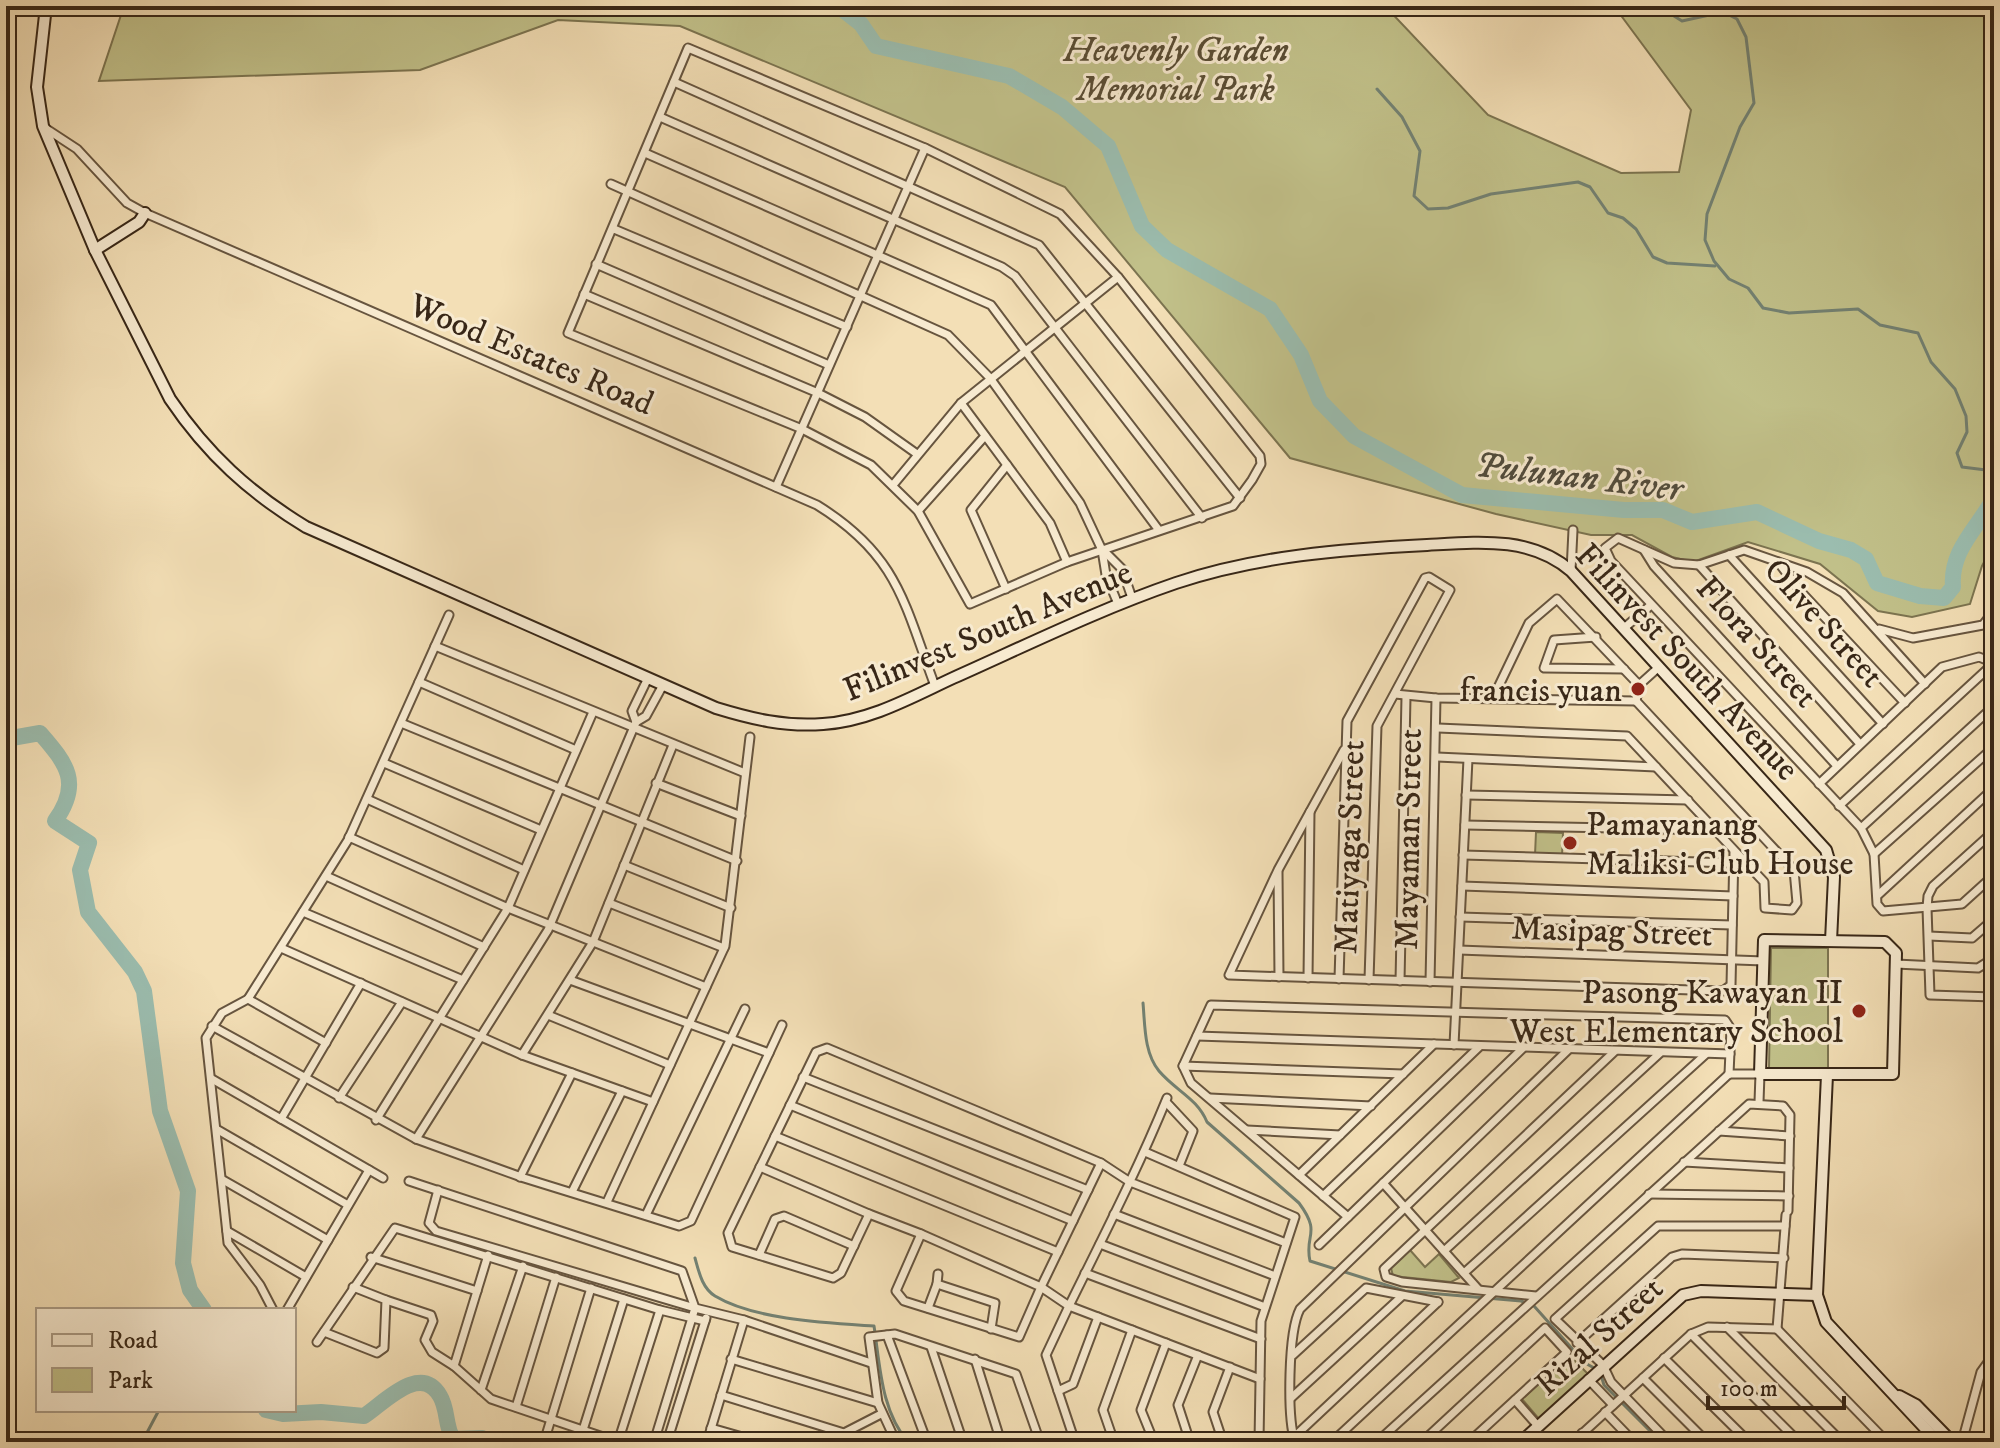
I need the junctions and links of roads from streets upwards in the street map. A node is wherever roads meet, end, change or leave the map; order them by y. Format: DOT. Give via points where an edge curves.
graph roads {
  1 [pos="46,6"];
  2 [pos="674,82"];
  3 [pos="660,117"];
  4 [pos="43,126"];
  5 [pos="925,148"];
  6 [pos="645,153"];
  7 [pos="611,184"];
  8 [pos="909,186"];
  9 [pos="629,192"];
  10 [pos="145,213"];
  11 [pos="893,220"];
  12 [pos="614,229"];
  13 [pos="95,250"];
  14 [pos="877,257"];
  15 [pos="596,264"];
  16 [pos="1118,277"];
  17 [pos="584,294"];
  18 [pos="859,297"];
  19 [pos="1086,302"];
  20 [pos="847,327"];
  21 [pos="1054,327"];
  22 [pos="1025,349"];
  23 [pos="829,365"];
  24 [pos="990,378"];
  25 [pos="818,393"];
  26 [pos="961,403"];
  27 [pos="802,429"];
  28 [pos="985,436"];
  29 [pos="917,454"];
  30 [pos="1007,465"];
  31 [pos="893,485"];
  32 [pos="776,487"];
  33 [pos="1240,498"];
  34 [pos="918,511"];
  35 [pos="1202,518"];
  36 [pos="1158,529"];
  37 [pos="1573,530"];
  38 [pos="1643,549"];
  39 [pos="1102,550"];
  40 [pos="1729,555"];
  41 [pos="1777,560"];
  42 [pos="1067,562"];
  43 [pos="1699,565"];
  44 [pos="1571,571"];
  45 [pos="1006,589"];
  46 [pos="1132,598"];
  47 [pos="1118,604"];
  48 [pos="1651,605"];
  49 [pos="1994,611"];
  50 [pos="449,615"];
  51 [pos="1877,628"];
  52 [pos="1623,629"];
  53 [pos="1596,637"];
  54 [pos="435,646"];
  55 [pos="1994,663"];
  56 [pos="1659,667"];
  57 [pos="1625,669"];
  58 [pos="648,678"];
  59 [pos="419,682"];
  60 [pos="1925,684"];
  61 [pos="663,685"];
  62 [pos="1639,685"];
  63 [pos="935,686"];
  64 [pos="1395,694"];
  65 [pos="1406,697"];
  66 [pos="1436,698"];
  67 [pos="1493,698"];
  68 [pos="1636,701"];
  69 [pos="1905,703"];
  70 [pos="1994,706"];
  71 [pos="593,712"];
  72 [pos="401,723"];
  73 [pos="1883,724"];
  74 [pos="635,725"];
  75 [pos="1438,728"];
  76 [pos="750,737"];
  77 [pos="1860,744"];
  78 [pos="673,745"];
  79 [pos="1992,748"];
  80 [pos="576,750"];
  81 [pos="1344,750"];
  82 [pos="1437,757"];
  83 [pos="1468,759"];
  84 [pos="384,763"];
  85 [pos="1837,766"];
  86 [pos="1656,767"];
  87 [pos="745,773"];
  88 [pos="656,783"];
  89 [pos="1819,784"];
  90 [pos="1994,788"];
  91 [pos="558,789"];
  92 [pos="1466,795"];
  93 [pos="367,799"];
  94 [pos="1688,800"];
  95 [pos="1839,806"];
  96 [pos="599,807"];
  97 [pos="1310,808"];
  98 [pos="741,816"];
  99 [pos="640,824"];
  100 [pos="1465,825"];
  101 [pos="1861,828"];
  102 [pos="541,830"];
  103 [pos="1714,830"];
  104 [pos="1994,831"];
  105 [pos="349,837"];
  106 [pos="1734,851"];
  107 [pos="1874,854"];
  108 [pos="1463,855"];
  109 [pos="737,861"];
  110 [pos="1733,863"];
  111 [pos="624,865"];
  112 [pos="524,870"];
  113 [pos="1278,870"];
  114 [pos="1994,875"];
  115 [pos="326,876"];
  116 [pos="1462,886"];
  117 [pos="1878,895"];
  118 [pos="1733,896"];
  119 [pos="609,903"];
  120 [pos="508,908"];
  121 [pos="731,908"];
  122 [pos="1927,908"];
  123 [pos="303,912"];
  124 [pos="1460,917"];
  125 [pos="1994,919"];
  126 [pos="550,925"];
  127 [pos="1732,925"];
  128 [pos="1929,936"];
  129 [pos="1831,941"];
  130 [pos="593,942"];
  131 [pos="484,947"];
  132 [pos="281,948"];
  133 [pos="724,948"];
  134 [pos="1459,950"];
  135 [pos="1994,958"];
  136 [pos="1732,960"];
  137 [pos="1764,961"];
  138 [pos="1896,964"];
  139 [pos="1927,966"];
  140 [pos="1279,977"];
  141 [pos="1308,978"];
  142 [pos="1339,979"];
  143 [pos="463,980"];
  144 [pos="570,980"];
  145 [pos="1369,980"];
  146 [pos="1400,981"];
  147 [pos="1430,982"];
  148 [pos="361,983"];
  149 [pos="1457,983"];
  150 [pos="706,987"];
  151 [pos="1994,997"];
  152 [pos="248,999"];
  153 [pos="402,1002"];
  154 [pos="745,1009"];
  155 [pos="1456,1013"];
  156 [pos="548,1015"];
  157 [pos="439,1018"];
  158 [pos="689,1024"];
  159 [pos="782,1025"];
  160 [pos="212,1026"];
  161 [pos="1197,1036"];
  162 [pos="481,1037"];
  163 [pos="731,1039"];
  164 [pos="326,1043"];
  165 [pos="1434,1044"];
  166 [pos="1454,1045"];
  167 [pos="1480,1046"];
  168 [pos="1524,1047"];
  169 [pos="1569,1049"];
  170 [pos="1615,1051"];
  171 [pos="769,1053"];
  172 [pos="1660,1053"];
  173 [pos="1706,1054"];
  174 [pos="1730,1054"];
  175 [pos="522,1055"];
  176 [pos="670,1065"];
  177 [pos="1183,1066"];
  178 [pos="572,1073"];
  179 [pos="1403,1074"];
  180 [pos="1729,1074"];
  181 [pos="1760,1074"];
  182 [pos="1827,1075"];
  183 [pos="803,1077"];
  184 [pos="212,1079"];
  185 [pos="305,1079"];
  186 [pos="622,1091"];
  187 [pos="339,1098"];
  188 [pos="1210,1098"];
  189 [pos="653,1102"];
  190 [pos="1759,1102"];
  191 [pos="790,1105"];
  192 [pos="1371,1106"];
  193 [pos="281,1119"];
  194 [pos="376,1120"];
  195 [pos="218,1130"];
  196 [pos="1247,1130"];
  197 [pos="1719,1131"];
  198 [pos="1340,1135"];
  199 [pos="775,1136"];
  200 [pos="1790,1136"];
  201 [pos="416,1139"];
  202 [pos="1145,1152"];
  203 [pos="1684,1162"];
  204 [pos="1101,1163"];
  205 [pos="1179,1166"];
  206 [pos="760,1167"];
  207 [pos="1789,1168"];
  208 [pos="369,1170"];
  209 [pos="1299,1175"];
  210 [pos="520,1177"];
  211 [pos="383,1178"];
  212 [pos="223,1180"];
  213 [pos="409,1181"];
  214 [pos="1130,1182"];
  215 [pos="1383,1183"];
  216 [pos="438,1190"];
  217 [pos="1088,1190"];
  218 [pos="572,1192"];
  219 [pos="1649,1194"];
  220 [pos="1323,1196"];
  221 [pos="1789,1196"];
  222 [pos="607,1202"];
  223 [pos="348,1205"];
  224 [pos="1405,1207"];
  225 [pos="869,1214"];
  226 [pos="1114,1214"];
  227 [pos="646,1215"];
  228 [pos="1348,1217"];
  229 [pos="1073,1221"];
  230 [pos="1785,1226"];
  231 [pos="1424,1229"];
  232 [pos="227,1231"];
  233 [pos="921,1234"];
  234 [pos="328,1240"];
  235 [pos="1286,1243"];
  236 [pos="1100,1244"];
  237 [pos="1319,1245"];
  238 [pos="472,1246"];
  239 [pos="854,1246"];
  240 [pos="1444,1251"];
  241 [pos="1058,1252"];
  242 [pos="488,1255"];
  243 [pos="759,1255"];
  244 [pos="371,1257"];
  245 [pos="1784,1258"];
  246 [pos="523,1266"];
  247 [pos="1085,1273"];
  248 [pos="1464,1273"];
  249 [pos="938,1274"];
  250 [pos="1275,1276"];
  251 [pos="306,1277"];
  252 [pos="556,1277"];
  253 [pos="937,1284"];
  254 [pos="353,1287"];
  255 [pos="1041,1287"];
  256 [pos="591,1288"];
  257 [pos="1478,1289"];
  258 [pos="477,1291"];
  259 [pos="1492,1292"];
  260 [pos="1782,1294"];
  261 [pos="1817,1295"];
  262 [pos="1401,1297"];
  263 [pos="1534,1298"];
  264 [pos="624,1299"];
  265 [pos="386,1300"];
  266 [pos="1069,1306"];
  267 [pos="1265,1307"];
  268 [pos="272,1308"];
  269 [pos="288,1308"];
  270 [pos="695,1308"];
  271 [pos="928,1308"];
  272 [pos="660,1310"];
  273 [pos="708,1310"];
  274 [pos="1098,1317"];
  275 [pos="693,1318"];
  276 [pos="744,1320"];
  277 [pos="705,1321"];
  278 [pos="1727,1327"];
  279 [pos="991,1329"];
  280 [pos="1777,1329"];
  281 [pos="1132,1330"];
  282 [pos="324,1332"];
  283 [pos="1691,1334"];
  284 [pos="879,1336"];
  285 [pos="1261,1339"];
  286 [pos="317,1342"];
  287 [pos="1166,1343"];
  288 [pos="1577,1343"];
  289 [pos="931,1347"];
  290 [pos="1994,1354"];
  291 [pos="1198,1355"];
  292 [pos="1293,1355"];
  293 [pos="1664,1358"];
  294 [pos="731,1359"];
  295 [pos="975,1359"];
  296 [pos="871,1363"];
  297 [pos="454,1366"];
  298 [pos="1230,1367"];
  299 [pos="1597,1371"];
  300 [pos="1643,1378"];
  301 [pos="1260,1379"];
  302 [pos="481,1390"];
  303 [pos="1058,1391"];
  304 [pos="721,1395"];
  305 [pos="1896,1395"];
  306 [pos="1291,1398"];
  307 [pos="1515,1400"];
  308 [pos="1618,1401"];
  309 [pos="878,1403"];
  310 [pos="516,1407"];
  311 [pos="1605,1412"];
  312 [pos="881,1414"];
  313 [pos="550,1419"];
  314 [pos="1538,1426"];
  315 [pos="711,1428"];
  316 [pos="583,1430"];
  317 [pos="844,1433"];
  318 [pos="1582,1433"];
  319 [pos="1294,1440"];
  320 [pos="544,1442"];
  321 [pos="618,1442"];
  322 [pos="654,1442"];
  323 [pos="667,1442"];
  324 [pos="707,1442"];
  325 [pos="760,1442"];
  326 [pos="832,1442"];
  327 [pos="896,1442"];
  328 [pos="927,1442"];
  329 [pos="963,1442"];
  330 [pos="1001,1442"];
  331 [pos="1040,1442"];
  332 [pos="1075,1442"];
  333 [pos="1114,1442"];
  334 [pos="1154,1442"];
  335 [pos="1190,1442"];
  336 [pos="1223,1442"];
  337 [pos="1259,1442"];
  338 [pos="1332,1442"];
  339 [pos="1377,1442"];
  340 [pos="1422,1442"];
  341 [pos="1469,1442"];
  342 [pos="1521,1442"];
  343 [pos="1573,1442"];
  344 [pos="1591,1442"];
  345 [pos="1634,1442"];
  346 [pos="1669,1442"];
  347 [pos="1707,1442"];
  348 [pos="1749,1442"];
  349 [pos="1799,1442"];
  350 [pos="1842,1442"];
  351 [pos="1887,1442"];
  352 [pos="1938,1442"];
  353 [pos="1952,1442"];
  354 [pos="1962,1442"];
  1 -- 4 [label="street, Filinvest South Avenue" via="37,87"];
  2 -- 3 [label="street"];
  2 -- 5 [label="street" via="688,48"];
  2 -- 8 [label="street"];
  3 -- 6 [label="street"];
  3 -- 11 [label="street"];
  4 -- 10 [label="street, Wood Estates Road" via="77,149 127,203"];
  4 -- 13 [label="street, Filinvest South Avenue"];
  5 -- 8 [label="street"];
  5 -- 16 [label="street" via="1047,205"];
  6 -- 9 [label="street"];
  6 -- 14 [label="street"];
  7 -- 9 [label="street"];
  8 -- 11 [label="street"];
  8 -- 19 [label="street" via="1039,245"];
  9 -- 12 [label="street"];
  9 -- 18 [label="street"];
  10 -- 13 [label="street"];
  10 -- 32 [label="street, Wood Estates Road"];
  11 -- 14 [label="street"];
  11 -- 21 [label="street" via="1002,267"];
  12 -- 15 [label="street"];
  12 -- 20 [label="street"];
  13 -- 58 [label="street, Filinvest South Avenue" via="177,410 208,451 253,493 335,542"];
  14 -- 18 [label="street"];
  14 -- 22 [label="street" via="977,296 991,305"];
  15 -- 17 [label="street"];
  15 -- 23 [label="street"];
  16 -- 19 [label="street"];
  16 -- 33 [label="street" via="1260,456 1261,464"];
  17 -- 25 [label="street"];
  17 -- 27 [label="street" via="568,333"];
  18 -- 20 [label="street"];
  18 -- 24 [label="street" via="948,335"];
  19 -- 21 [label="street"];
  19 -- 33 [label="street"];
  20 -- 23 [label="street"];
  21 -- 22 [label="street"];
  21 -- 35 [label="street"];
  22 -- 24 [label="street"];
  22 -- 36 [label="street"];
  23 -- 25 [label="street"];
  24 -- 26 [label="street"];
  24 -- 39 [label="street" via="1080,503"];
  25 -- 27 [label="street"];
  25 -- 29 [label="street" via="865,417"];
  26 -- 28 [label="street"];
  26 -- 29 [label="street"];
  27 -- 31 [label="street" via="871,465"];
  27 -- 32 [label="street"];
  28 -- 30 [label="street"];
  28 -- 34 [label="street"];
  29 -- 31 [label="street"];
  30 -- 42 [label="street" via="1050,523"];
  30 -- 45 [label="street" via="971,510"];
  31 -- 34 [label="street"];
  32 -- 63 [label="street, Wood Estates Road" via="838,518 881,556"];
  33 -- 35 [label="street"];
  34 -- 45 [label="street" via="965,600 976,604"];
  35 -- 36 [label="street"];
  36 -- 39 [label="street"];
  37 -- 44 [label="street"];
  38 -- 43 [label="street" via="1674,563"];
  38 -- 48 [label="street" via="1613,539 1605,548"];
  38 -- 85 [label="street, Flora Street"];
  39 -- 42 [label="street"];
  39 -- 46 [label="street" via="1122,569"];
  39 -- 47 [label="street"];
  40 -- 41 [label="street" via="1744,550"];
  40 -- 43 [label="street"];
  40 -- 73 [label="street, Olive Street"];
  41 -- 51 [label="street" via="1843,593"];
  41 -- 69 [label="street"];
  42 -- 45 [label="street"];
  43 -- 77 [label="street"];
  44 -- 46 [label="street, Filinvest South Avenue" via="1538,549 1520,545 1393,547 1239,567"];
  44 -- 52 [label="street, Filinvest South Avenue"];
  46 -- 47 [label="street, Filinvest South Avenue"];
  47 -- 63 [label="street, Filinvest South Avenue"];
  48 -- 52 [label="street"];
  48 -- 89 [label="street"];
  49 -- 51 [label="street" via="1983,625 1913,638"];
  50 -- 54 [label="street"];
  51 -- 60 [label="street"];
  52 -- 56 [label="street, Filinvest South Avenue"];
  53 -- 57 [label="street"];
  53 -- 57 [label="street" via="1554,640 1544,668"];
  53 -- 67 [label="street" via="1557,599 1529,623"];
  54 -- 59 [label="street"];
  54 -- 71 [label="street"];
  55 -- 60 [label="street" via="1979,657 1950,664"];
  55 -- 95 [label="street"];
  56 -- 62 [label="street"];
  56 -- 129 [label="street, Filinvest South Avenue" via="1826,850 1834,877"];
  57 -- 62 [label="street"];
  58 -- 61 [label="street, Filinvest South Avenue"];
  58 -- 74 [label="street" via="632,711"];
  59 -- 72 [label="street"];
  59 -- 80 [label="street"];
  60 -- 69 [label="street"];
  61 -- 63 [label="street, Filinvest South Avenue" via="739,715 792,725 857,718"];
  61 -- 74 [label="street"];
  62 -- 68 [label="street"];
  64 -- 65 [label="street"];
  64 -- 81 [label="street, Matiyaga Street" via="1450,590 1429,577 1350,712"];
  64 -- 145 [label="street, Matiyaga Street" via="1376,732"];
  65 -- 66 [label="street"];
  65 -- 146 [label="street"];
  66 -- 67 [label="street"];
  66 -- 75 [label="street, Mayaman Street"];
  67 -- 68 [label="street"];
  68 -- 106 [label="street" via="1794,870 1795,908 1765,908 1764,882"];
  69 -- 73 [label="street"];
  70 -- 101 [label="street"];
  71 -- 74 [label="street"];
  71 -- 80 [label="street"];
  72 -- 84 [label="street"];
  72 -- 91 [label="street"];
  73 -- 77 [label="street"];
  74 -- 78 [label="street"];
  74 -- 96 [label="street"];
  75 -- 82 [label="street, Mayaman Street"];
  75 -- 86 [label="street" via="1621,734"];
  76 -- 87 [label="street"];
  77 -- 85 [label="street"];
  78 -- 87 [label="street"];
  78 -- 88 [label="street"];
  79 -- 107 [label="street"];
  80 -- 91 [label="street"];
  81 -- 97 [label="street"];
  81 -- 142 [label="street"];
  82 -- 83 [label="street"];
  82 -- 147 [label="street, Mayaman Street"];
  83 -- 86 [label="street"];
  83 -- 92 [label="street"];
  84 -- 93 [label="street"];
  84 -- 102 [label="street"];
  85 -- 89 [label="street"];
  86 -- 94 [label="street"];
  87 -- 98 [label="street"];
  88 -- 98 [label="street"];
  88 -- 99 [label="street"];
  89 -- 95 [label="street"];
  90 -- 117 [label="street"];
  91 -- 96 [label="street"];
  91 -- 102 [label="street"];
  92 -- 94 [label="street"];
  92 -- 100 [label="street"];
  93 -- 105 [label="street"];
  93 -- 112 [label="street"];
  94 -- 103 [label="street"];
  95 -- 101 [label="street"];
  96 -- 99 [label="street"];
  96 -- 126 [label="street"];
  97 -- 113 [label="street"];
  97 -- 141 [label="street"];
  98 -- 109 [label="street"];
  99 -- 109 [label="street"];
  99 -- 111 [label="street"];
  100 -- 103 [label="street"];
  100 -- 108 [label="street"];
  101 -- 107 [label="street"];
  102 -- 112 [label="street"];
  103 -- 106 [label="street"];
  104 -- 122 [label="street" via="1933,886"];
  105 -- 115 [label="street"];
  105 -- 120 [label="street"];
  106 -- 110 [label="street"];
  107 -- 117 [label="street"];
  108 -- 110 [label="street"];
  108 -- 116 [label="street"];
  109 -- 121 [label="street"];
  110 -- 118 [label="street"];
  111 -- 119 [label="street"];
  111 -- 121 [label="street"];
  112 -- 120 [label="street"];
  113 -- 140 [label="street"];
  113 -- 140 [label="street" via="1229,975"];
  114 -- 122 [label="street" via="1962,904"];
  115 -- 123 [label="street"];
  115 -- 131 [label="street"];
  116 -- 118 [label="street"];
  116 -- 124 [label="street"];
  117 -- 122 [label="street" via="1883,911"];
  118 -- 127 [label="street"];
  119 -- 130 [label="street"];
  119 -- 133 [label="street"];
  120 -- 126 [label="street"];
  120 -- 131 [label="street"];
  121 -- 133 [label="street"];
  122 -- 128 [label="street"];
  123 -- 132 [label="street"];
  123 -- 143 [label="street"];
  124 -- 127 [label="street"];
  124 -- 134 [label="street"];
  125 -- 128 [label="street" via="1972,938"];
  126 -- 130 [label="street"];
  126 -- 162 [label="street"];
  127 -- 136 [label="street"];
  128 -- 139 [label="street"];
  129 -- 137 [label="street" via="1764,940"];
  129 -- 138 [label="street" via="1885,942 1896,953"];
  130 -- 144 [label="street"];
  130 -- 150 [label="street"];
  131 -- 143 [label="street"];
  132 -- 148 [label="street"];
  132 -- 152 [label="street"];
  133 -- 150 [label="street"];
  134 -- 136 [label="street, Masipag Street"];
  134 -- 149 [label="street"];
  135 -- 139 [label="street" via="1978,968"];
  136 -- 137 [label="street, Masipag Street"];
  136 -- 149 [label="street" via="1729,989"];
  137 -- 181 [label="street"];
  138 -- 139 [label="street"];
  138 -- 182 [label="street" via="1893,1074"];
  139 -- 151 [label="street" via="1933,997"];
  140 -- 141 [label="street"];
  141 -- 142 [label="street"];
  142 -- 145 [label="street"];
  143 -- 157 [label="street"];
  144 -- 156 [label="street"];
  144 -- 158 [label="street"];
  145 -- 146 [label="street"];
  146 -- 147 [label="street"];
  147 -- 149 [label="street"];
  148 -- 153 [label="street"];
  148 -- 164 [label="street"];
  149 -- 155 [label="street"];
  150 -- 158 [label="street"];
  152 -- 160 [label="street" via="222,1013"];
  152 -- 164 [label="street"];
  153 -- 157 [label="street"];
  153 -- 187 [label="street"];
  154 -- 163 [label="street"];
  155 -- 161 [label="street" via="1211,1005"];
  155 -- 166 [label="street"];
  155 -- 174 [label="street" via="1725,1020 1731,1029"];
  156 -- 175 [label="street"];
  156 -- 176 [label="street"];
  157 -- 162 [label="street"];
  157 -- 194 [label="street"];
  158 -- 163 [label="street"];
  158 -- 176 [label="street"];
  159 -- 171 [label="street"];
  160 -- 184 [label="street" via="206,1038"];
  160 -- 185 [label="street"];
  161 -- 165 [label="street"];
  161 -- 177 [label="street"];
  162 -- 175 [label="street"];
  162 -- 201 [label="street"];
  163 -- 171 [label="street"];
  163 -- 227 [label="street"];
  164 -- 185 [label="street"];
  165 -- 166 [label="street"];
  165 -- 179 [label="street"];
  166 -- 167 [label="street"];
  167 -- 168 [label="street"];
  167 -- 220 [label="street"];
  168 -- 169 [label="street"];
  168 -- 215 [label="street"];
  169 -- 170 [label="street"];
  169 -- 224 [label="street"];
  170 -- 172 [label="street"];
  170 -- 231 [label="street"];
  171 -- 227 [label="street" via="691,1221 679,1226"];
  172 -- 173 [label="street"];
  172 -- 240 [label="street"];
  173 -- 174 [label="street"];
  173 -- 248 [label="street"];
  174 -- 180 [label="street"];
  175 -- 178 [label="street"];
  176 -- 189 [label="street"];
  177 -- 179 [label="street"];
  177 -- 188 [label="street" via="1191,1083"];
  178 -- 186 [label="street"];
  178 -- 210 [label="street"];
  179 -- 192 [label="street"];
  180 -- 181 [label="street"];
  180 -- 259 [label="street"];
  181 -- 182 [label="street"];
  181 -- 190 [label="street"];
  182 -- 261 [label="street"];
  183 -- 191 [label="street"];
  183 -- 204 [label="street" via="816,1052 827,1048"];
  183 -- 217 [label="street"];
  184 -- 193 [label="street"];
  184 -- 195 [label="street"];
  185 -- 187 [label="street"];
  185 -- 193 [label="street"];
  186 -- 189 [label="street"];
  186 -- 218 [label="street"];
  187 -- 194 [label="street"];
  188 -- 192 [label="street"];
  188 -- 196 [label="street"];
  189 -- 222 [label="street"];
  190 -- 197 [label="street" via="1743,1107"];
  190 -- 200 [label="street" via="1788,1110"];
  191 -- 199 [label="street"];
  191 -- 229 [label="street"];
  192 -- 198 [label="street"];
  193 -- 208 [label="street"];
  194 -- 201 [label="street"];
  195 -- 212 [label="street"];
  195 -- 223 [label="street"];
  196 -- 198 [label="street"];
  196 -- 209 [label="street"];
  197 -- 200 [label="street"];
  197 -- 203 [label="street"];
  198 -- 209 [label="street"];
  199 -- 206 [label="street"];
  199 -- 241 [label="street"];
  200 -- 207 [label="street"];
  201 -- 210 [label="street"];
  202 -- 205 [label="street"];
  202 -- 205 [label="street" via="1166,1100 1193,1131"];
  202 -- 214 [label="street"];
  203 -- 207 [label="street"];
  203 -- 219 [label="street"];
  204 -- 214 [label="street"];
  204 -- 217 [label="street"];
  205 -- 235 [label="street" via="1295,1217"];
  206 -- 225 [label="street"];
  206 -- 243 [label="street" via="728,1233 732,1247"];
  207 -- 221 [label="street"];
  208 -- 211 [label="street"];
  208 -- 223 [label="street"];
  209 -- 220 [label="street"];
  210 -- 218 [label="street"];
  212 -- 232 [label="street"];
  212 -- 234 [label="street"];
  213 -- 216 [label="street"];
  214 -- 226 [label="street"];
  214 -- 235 [label="street"];
  215 -- 224 [label="street"];
  215 -- 228 [label="street"];
  216 -- 238 [label="street" via="432,1228"];
  216 -- 270 [label="street" via="682,1271"];
  217 -- 229 [label="street"];
  218 -- 222 [label="street"];
  219 -- 221 [label="street"];
  219 -- 263 [label="street"];
  220 -- 228 [label="street"];
  221 -- 230 [label="street"];
  222 -- 227 [label="street"];
  223 -- 234 [label="street"];
  224 -- 231 [label="street"];
  224 -- 292 [label="street" via="1300,1309"];
  225 -- 233 [label="street"];
  225 -- 239 [label="street"];
  226 -- 236 [label="street"];
  226 -- 250 [label="street"];
  228 -- 237 [label="street"];
  229 -- 241 [label="street"];
  230 -- 245 [label="street"];
  230 -- 288 [label="street" via="1658,1226 1555,1319"];
  231 -- 240 [label="street"];
  231 -- 257 [label="street" via="1384,1269 1386,1277"];
  232 -- 251 [label="street"];
  232 -- 268 [label="street" via="228,1243"];
  233 -- 255 [label="street"];
  233 -- 271 [label="street" via="896,1291 904,1301"];
  234 -- 251 [label="street"];
  235 -- 250 [label="street"];
  236 -- 247 [label="street"];
  236 -- 267 [label="street"];
  238 -- 242 [label="street"];
  238 -- 244 [label="street" via="395,1228"];
  238 -- 270 [label="street"];
  239 -- 243 [label="street" via="833,1278"];
  239 -- 243 [label="street" via="784,1216 775,1219"];
  240 -- 248 [label="street"];
  241 -- 255 [label="street"];
  242 -- 246 [label="street"];
  242 -- 258 [label="street"];
  244 -- 254 [label="street"];
  244 -- 258 [label="street"];
  245 -- 260 [label="street"];
  245 -- 288 [label="street" via="1672,1257"];
  246 -- 252 [label="street"];
  246 -- 302 [label="street"];
  247 -- 266 [label="street"];
  247 -- 285 [label="street"];
  248 -- 257 [label="street"];
  249 -- 253 [label="street"];
  250 -- 267 [label="street"];
  251 -- 269 [label="street"];
  252 -- 256 [label="street"];
  252 -- 310 [label="street"];
  253 -- 271 [label="street"];
  253 -- 279 [label="street" via="995,1303"];
  254 -- 265 [label="street"];
  254 -- 282 [label="street"];
  255 -- 266 [label="street"];
  255 -- 279 [label="street" via="1019,1337"];
  256 -- 264 [label="street"];
  256 -- 313 [label="street"];
  257 -- 259 [label="street"];
  258 -- 297 [label="street"];
  259 -- 263 [label="street"];
  259 -- 338 [label="street"];
  260 -- 261 [label="street, Rizal Street"];
  260 -- 280 [label="street"];
  260 -- 299 [label="street, Rizal Street" via="1691,1291"];
  261 -- 305 [label="street" via="1826,1322"];
  262 -- 292 [label="street" via="1366,1288"];
  262 -- 306 [label="street"];
  262 -- 319 [label="street" via="1438,1302"];
  263 -- 339 [label="street"];
  264 -- 272 [label="street"];
  264 -- 316 [label="street"];
  265 -- 282 [label="street" via="382,1351"];
  265 -- 297 [label="street" via="431,1315 427,1347"];
  266 -- 274 [label="street"];
  266 -- 303 [label="street" via="1046,1355"];
  267 -- 285 [label="street"];
  270 -- 273 [label="street"];
  270 -- 275 [label="street"];
  271 -- 279 [label="street"];
  272 -- 275 [label="street"];
  272 -- 321 [label="street"];
  273 -- 276 [label="street"];
  273 -- 277 [label="street"];
  274 -- 281 [label="street"];
  274 -- 303 [label="street" via="1073,1384"];
  275 -- 277 [label="street"];
  275 -- 322 [label="street"];
  276 -- 294 [label="street"];
  276 -- 296 [label="street"];
  277 -- 323 [label="street"];
  278 -- 280 [label="street"];
  278 -- 283 [label="street"];
  278 -- 350 [label="street"];
  280 -- 351 [label="street"];
  281 -- 287 [label="street"];
  281 -- 333 [label="street" via="1103,1410"];
  282 -- 286 [label="street"];
  283 -- 293 [label="street"];
  283 -- 349 [label="street"];
  284 -- 289 [label="street" via="895,1334"];
  284 -- 296 [label="street" via="869,1337"];
  284 -- 328 [label="street"];
  285 -- 301 [label="street"];
  287 -- 291 [label="street"];
  287 -- 334 [label="street" via="1141,1410"];
  288 -- 299 [label="street"];
  289 -- 295 [label="street"];
  289 -- 329 [label="street"];
  290 -- 354 [label="street" via="1981,1372"];
  291 -- 298 [label="street"];
  291 -- 335 [label="street" via="1178,1405"];
  292 -- 306 [label="street"];
  293 -- 300 [label="street"];
  293 -- 348 [label="street"];
  294 -- 304 [label="street"];
  294 -- 309 [label="street"];
  295 -- 330 [label="street"];
  295 -- 331 [label="street" via="1016,1374"];
  296 -- 309 [label="street"];
  297 -- 302 [label="street"];
  298 -- 301 [label="street"];
  298 -- 336 [label="street" via="1213,1412"];
  299 -- 308 [label="street"];
  299 -- 308 [label="street" via="1611,1382"];
  299 -- 314 [label="street, Rizal Street"];
  300 -- 308 [label="street"];
  300 -- 347 [label="street"];
  301 -- 337 [label="street"];
  302 -- 310 [label="street"];
  303 -- 332 [label="street"];
  304 -- 315 [label="street"];
  304 -- 317 [label="street"];
  305 -- 352 [label="street"];
  305 -- 353 [label="street" via="1916,1405"];
  306 -- 319 [label="street"];
  307 -- 314 [label="street"];
  307 -- 340 [label="street" via="1567,1352 1545,1328"];
  307 -- 341 [label="street"];
  308 -- 311 [label="street"];
  308 -- 346 [label="street"];
  309 -- 312 [label="street"];
  310 -- 313 [label="street"];
  311 -- 318 [label="street"];
  311 -- 345 [label="street"];
  312 -- 317 [label="street"];
  312 -- 327 [label="street"];
  313 -- 316 [label="street"];
  313 -- 320 [label="street"];
  314 -- 342 [label="street, Rizal Street"];
  315 -- 324 [label="street"];
  315 -- 325 [label="street"];
  316 -- 321 [label="street"];
  317 -- 326 [label="street"];
  318 -- 343 [label="street"];
  318 -- 344 [label="street"];
}
